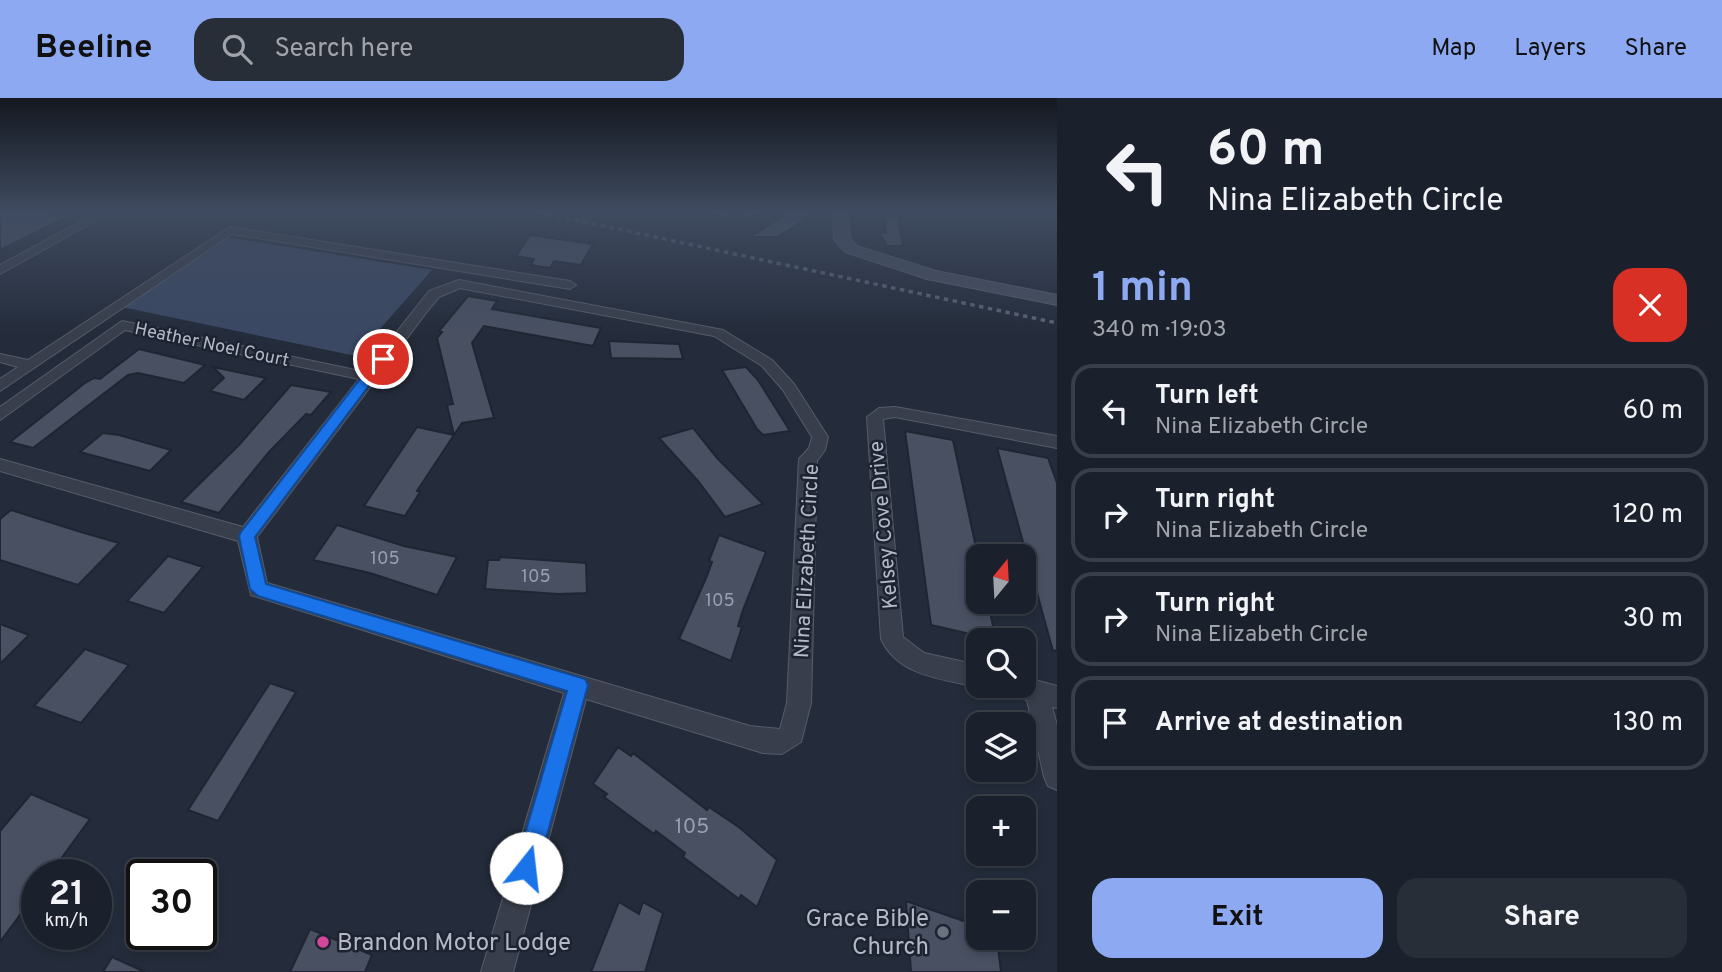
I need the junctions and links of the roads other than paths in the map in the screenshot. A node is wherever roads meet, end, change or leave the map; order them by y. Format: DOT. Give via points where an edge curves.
graph roads {
  1 [pos="32,253"];
  2 [pos="196,253"];
  3 [pos="371,253"];
  4 [pos="863,253"];
  5 [pos="0,270"];
  6 [pos="570,285"];
  7 [pos="1057,300"];
  8 [pos="0,358"];
  9 [pos="30,365"];
  10 [pos="369,377"];
  11 [pos="0,386"];
  12 [pos="0,415"];
  13 [pos="1057,442"];
  14 [pos="0,465"];
  15 [pos="247,536"];
  16 [pos="966,673"];
  17 [pos="578,685"];
  18 [pos="1036,692"];
  19 [pos="1057,777"];
  20 [pos="497,972"];
  1 -- 5 [label="street"];
  2 -- 9 [label="street"];
  3 -- 6 [label="street"];
  4 -- 7 [label="street" via="933,275"];
  8 -- 9 [label="street"];
  9 -- 11 [label="street"];
  10 -- 12 [label="street, Heather Noel Court" via="122,325"];
  10 -- 15 [label="street, Nina Elizabeth Circle"];
  10 -- 17 [label="street, Nina Elizabeth Circle" via="434,294 459,284 718,333 767,363 789,387 820,436 817,450 808,459 797,728 789,739 774,744"];
  13 -- 16 [label="street, Kelsey Cove Drive" via="895,412 875,417 892,639 914,659"];
  14 -- 15 [label="street"];
  15 -- 17 [label="street, Nina Elizabeth Circle" via="258,589"];
  17 -- 20 [label="street"];
  18 -- 19 [label="street"];
}
